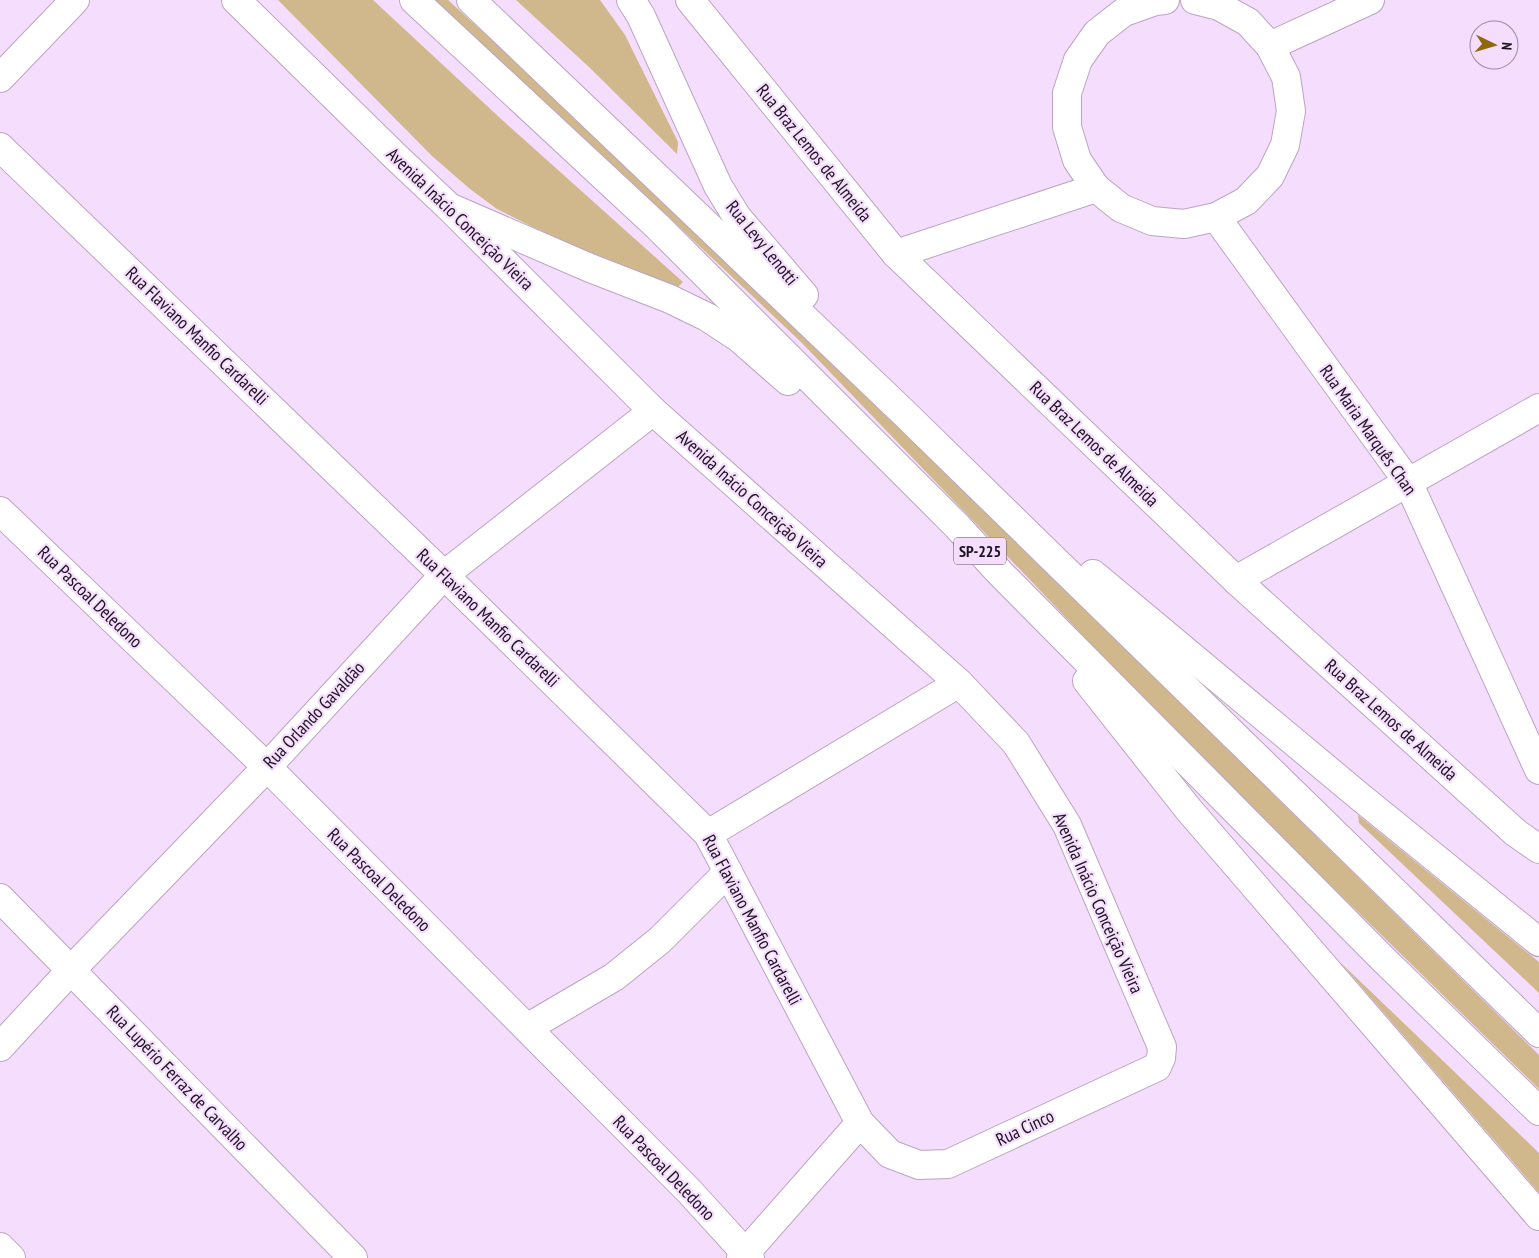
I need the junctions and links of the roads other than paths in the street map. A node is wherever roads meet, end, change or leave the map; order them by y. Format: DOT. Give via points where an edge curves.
graph roads {
  1 [pos="75,0"];
  2 [pos="236,0"];
  3 [pos="414,0"];
  4 [pos="471,0"];
  5 [pos="631,0"];
  6 [pos="690,0"];
  7 [pos="1165,0"];
  8 [pos="1195,0"];
  9 [pos="1370,0"];
  10 [pos="1121,6"];
  11 [pos="1270,46"];
  12 [pos="0,78"];
  13 [pos="0,147"];
  14 [pos="1096,188"];
  15 [pos="450,207"];
  16 [pos="1216,217"];
  17 [pos="896,254"];
  18 [pos="1539,408"];
  19 [pos="653,411"];
  20 [pos="910,419"];
  21 [pos="1408,482"];
  22 [pos="0,511"];
  23 [pos="957,526"];
  24 [pos="1000,573"];
  25 [pos="444,575"];
  26 [pos="1236,580"];
  27 [pos="958,683"];
  28 [pos="267,767"];
  29 [pos="1539,770"];
  30 [pos="1528,828"];
  31 [pos="708,834"];
  32 [pos="1539,849"];
  33 [pos="728,872"];
  34 [pos="0,898"];
  35 [pos="1539,942"];
  36 [pos="71,970"];
  37 [pos="526,1028"];
  38 [pos="1539,1034"];
  39 [pos="0,1047"];
  40 [pos="1157,1067"];
  41 [pos="1539,1111"];
  42 [pos="860,1123"];
  43 [pos="890,1154"];
  44 [pos="1539,1216"];
  45 [pos="0,1247"];
  46 [pos="745,1256"];
  47 [pos="12,1258"];
  48 [pos="353,1258"];
  1 -- 12 [label="main road"];
  2 -- 15 [label="main road, Avenida Inácio Conceição Vieira"];
  3 -- 23 [label="main road, SP-225" via="657,226"];
  4 -- 20 [label="main road, SP-225"];
  5 -- 20 [label="main road, Rua Levy Lenotti" via="718,186 737,217"];
  6 -- 17 [label="main road, Rua Braz Lemos de Almeida"];
  7 -- 10 [label="main road"];
  8 -- 11 [label="main road" via="1219,6 1248,22"];
  9 -- 11 [label="main road"];
  10 -- 14 [label="main road" via="1078,60 1068,93 1067,127 1077,160"];
  11 -- 16 [label="main road" via="1286,77 1290,102 1286,146 1270,176 1246,201"];
  13 -- 25 [label="main road, Rua Flaviano Manfio Cardarelli"];
  14 -- 16 [label="main road" via="1121,208 1152,221 1184,224"];
  14 -- 17 [label="main road"];
  15 -- 19 [label="main road, Avenida Inácio Conceição Vieira"];
  15 -- 23 [label="main road" via="670,299 740,338"];
  16 -- 21 [label="main road, Rua Maria Marquês Chan"];
  17 -- 26 [label="main road, Rua Braz Lemos de Almeida"];
  18 -- 21 [label="main road"];
  19 -- 25 [label="main road, Rua Orlando Gavaldão"];
  19 -- 27 [label="main road, Avenida Inácio Conceição Vieira"];
  20 -- 35 [label="main road" via="1203,667"];
  20 -- 38 [label="main road, SP-225"];
  21 -- 26 [label="main road"];
  21 -- 29 [label="main road, Rua Maria Marquês Chan"];
  22 -- 28 [label="main road, Rua Pascoal Deledono"];
  23 -- 24 [label="main road, SP-225"];
  24 -- 41 [label="main road, SP-225" via="1383,959"];
  24 -- 44 [label="main road" via="1189,810"];
  25 -- 28 [label="main road, Rua Orlando Gavaldão"];
  25 -- 31 [label="main road, Rua Flaviano Manfio Cardarelli"];
  26 -- 30 [label="main road, Rua Braz Lemos de Almeida"];
  27 -- 31 [label="main road"];
  27 -- 40 [label="main road, Avenida Inácio Conceição Vieira" via="1016,743 1068,825 1162,1048"];
  28 -- 36 [label="main road, Rua Orlando Gavaldão"];
  28 -- 37 [label="main road, Rua Pascoal Deledono"];
  30 -- 32 [label="main road, Rua Braz Lemos de Almeida"];
  31 -- 33 [label="main road, Rua Flaviano Manfio Cardarelli"];
  33 -- 37 [label="main road" via="660,940 614,976"];
  33 -- 42 [label="main road, Rua Flaviano Manfio Cardarelli"];
  34 -- 36 [label="main road, Rua Lupério Ferraz de Carvalho"];
  36 -- 39 [label="main road, Rua Orlando Gavaldão"];
  36 -- 48 [label="main road, Rua Lupério Ferraz de Carvalho"];
  37 -- 46 [label="main road, Rua Pascoal Deledono" via="689,1191"];
  40 -- 43 [label="main road, Rua Cinco" via="948,1164 919,1165"];
  42 -- 43 [label="main road, Rua Flaviano Manfio Cardarelli"];
  42 -- 46 [label="main road"];
  45 -- 47 [label="main road"];
}
